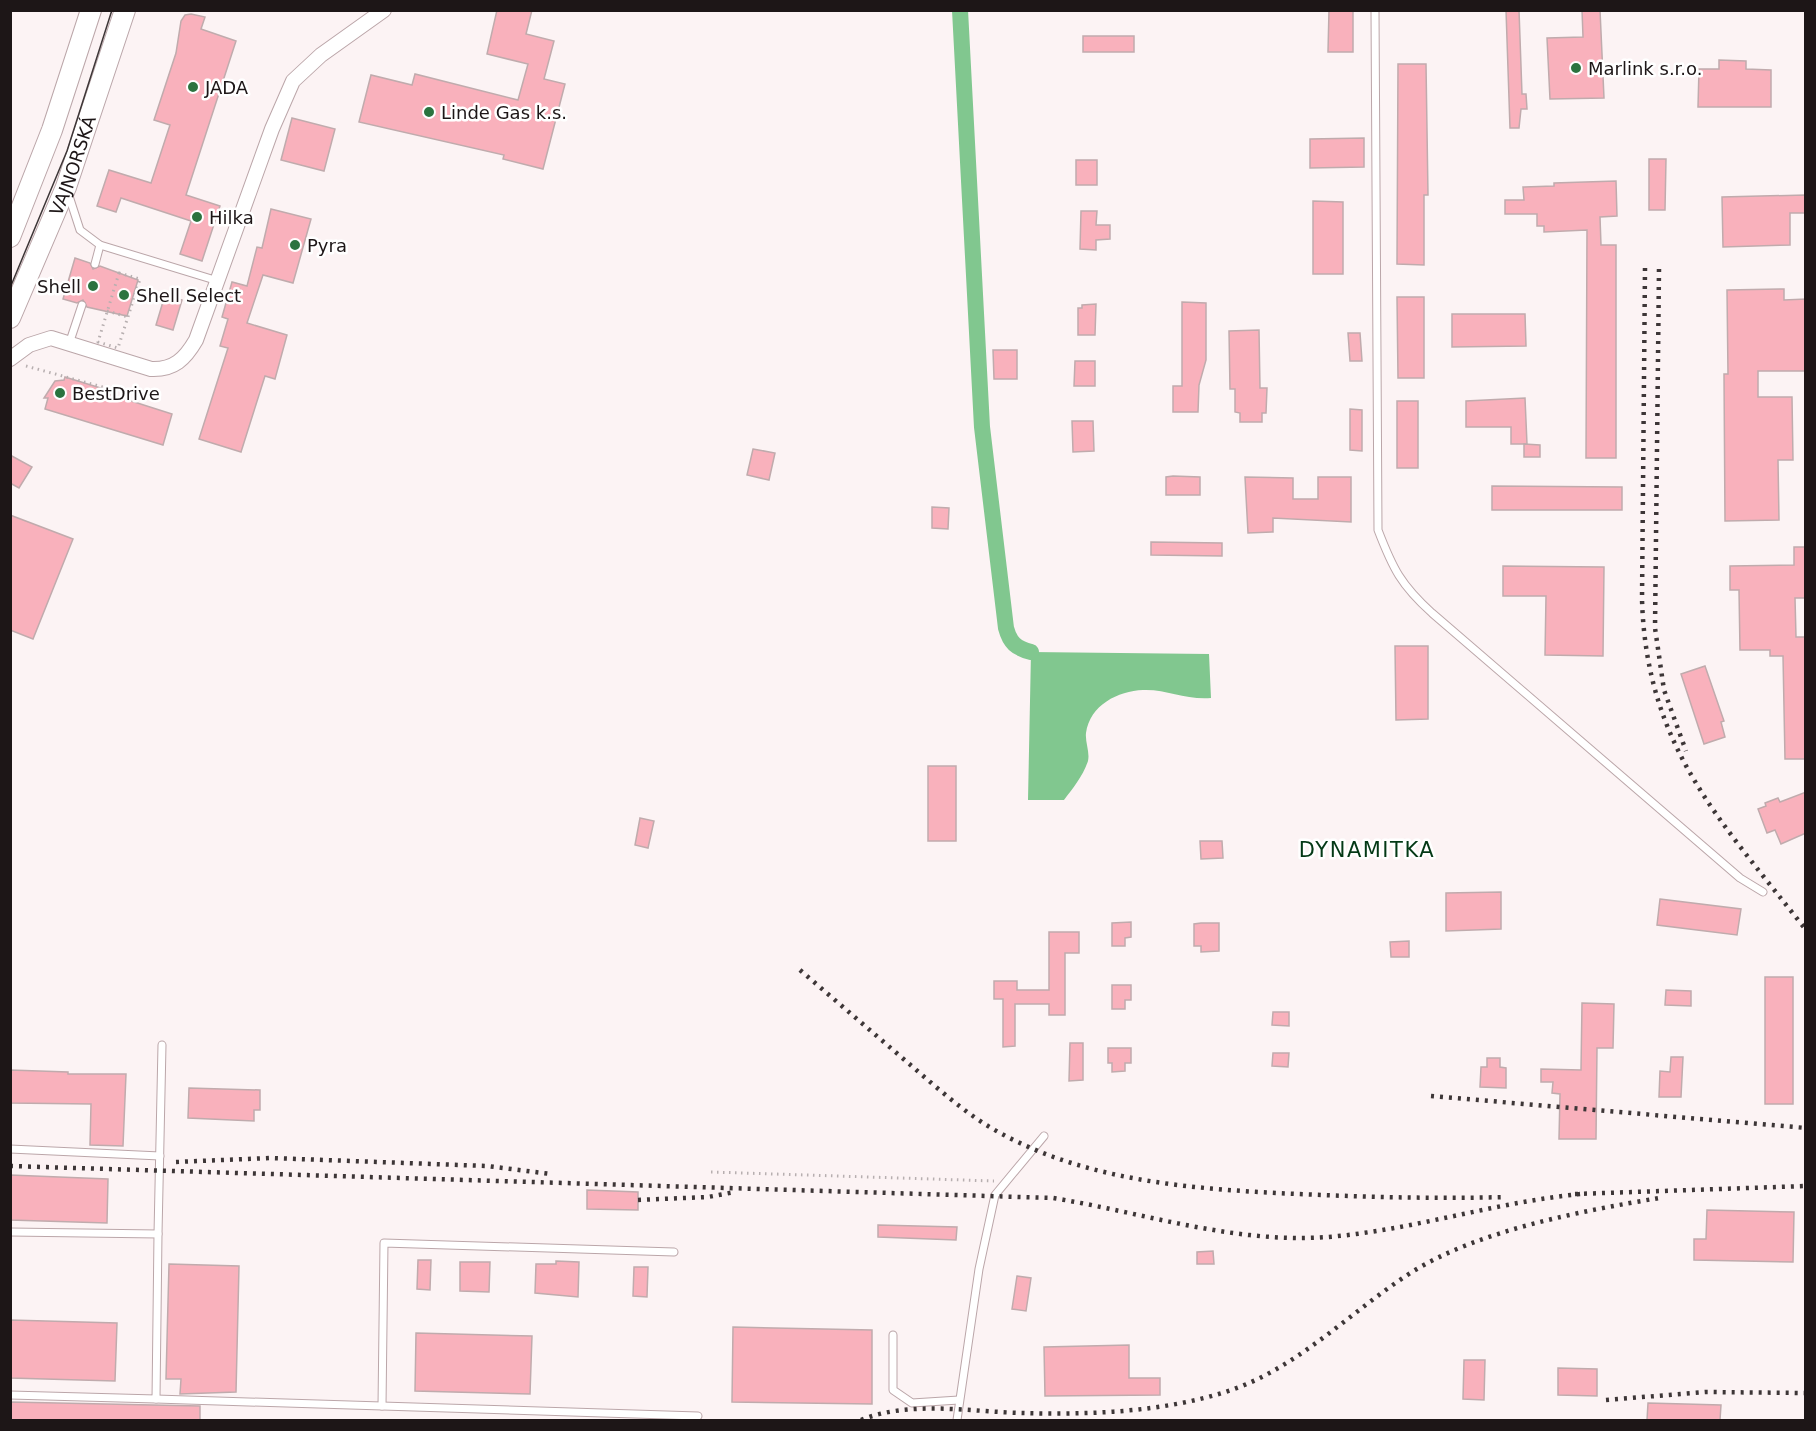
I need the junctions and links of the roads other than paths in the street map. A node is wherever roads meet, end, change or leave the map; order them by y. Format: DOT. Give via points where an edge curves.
graph roads {
  1 [pos="91,10"];
  2 [pos="125,10"];
  3 [pos="384,10"];
  4 [pos="1376,10"];
  5 [pos="66,188"];
  6 [pos="10,237"];
  7 [pos="100,245"];
  8 [pos="94,264"];
  9 [pos="220,276"];
  10 [pos="82,305"];
  11 [pos="10,318"];
  12 [pos="69,344"];
  13 [pos="14,362"];
  14 [pos="1763,892"];
  15 [pos="162,1045"];
  16 [pos="1044,1136"];
  17 [pos="10,1149"];
  18 [pos="160,1156"];
  19 [pos="10,1232"];
  20 [pos="158,1234"];
  21 [pos="674,1252"];
  22 [pos="893,1335"];
  23 [pos="10,1395"];
  24 [pos="156,1399"];
  25 [pos="959,1400"];
  26 [pos="382,1406"];
  27 [pos="698,1416"];
  28 [pos="957,1420"];
  1 -- 6 [label="main road, VAJNORSKÁ" via="52,129"];
  2 -- 5 [label="main road, VAJNORSKÁ"];
  3 -- 9 [label="street" via="321,55 293,81"];
  4 -- 14 [label="lane" via="1378,530 1390,563 1406,589 1432,613 1740,878"];
  5 -- 7 [label="lane" via="80,230"];
  5 -- 11 [label="main road, VAJNORSKÁ"];
  7 -- 8 [label="lane"];
  7 -- 9 [label="lane"];
  9 -- 12 [label="street" via="196,340 171,367 152,369"];
  10 -- 12 [label="lane"];
  12 -- 13 [label="street" via="51,338 28,345"];
  15 -- 18 [label="lane"];
  16 -- 25 [label="lane" via="995,1195"];
  17 -- 18 [label="lane"];
  18 -- 20 [label="lane"];
  19 -- 20 [label="lane"];
  20 -- 24 [label="lane"];
  21 -- 26 [label="lane" via="384,1243"];
  22 -- 25 [label="lane" via="893,1390 912,1403"];
  23 -- 24 [label="lane"];
  24 -- 26 [label="lane"];
  25 -- 28 [label="lane"];
  26 -- 27 [label="lane"];
}
